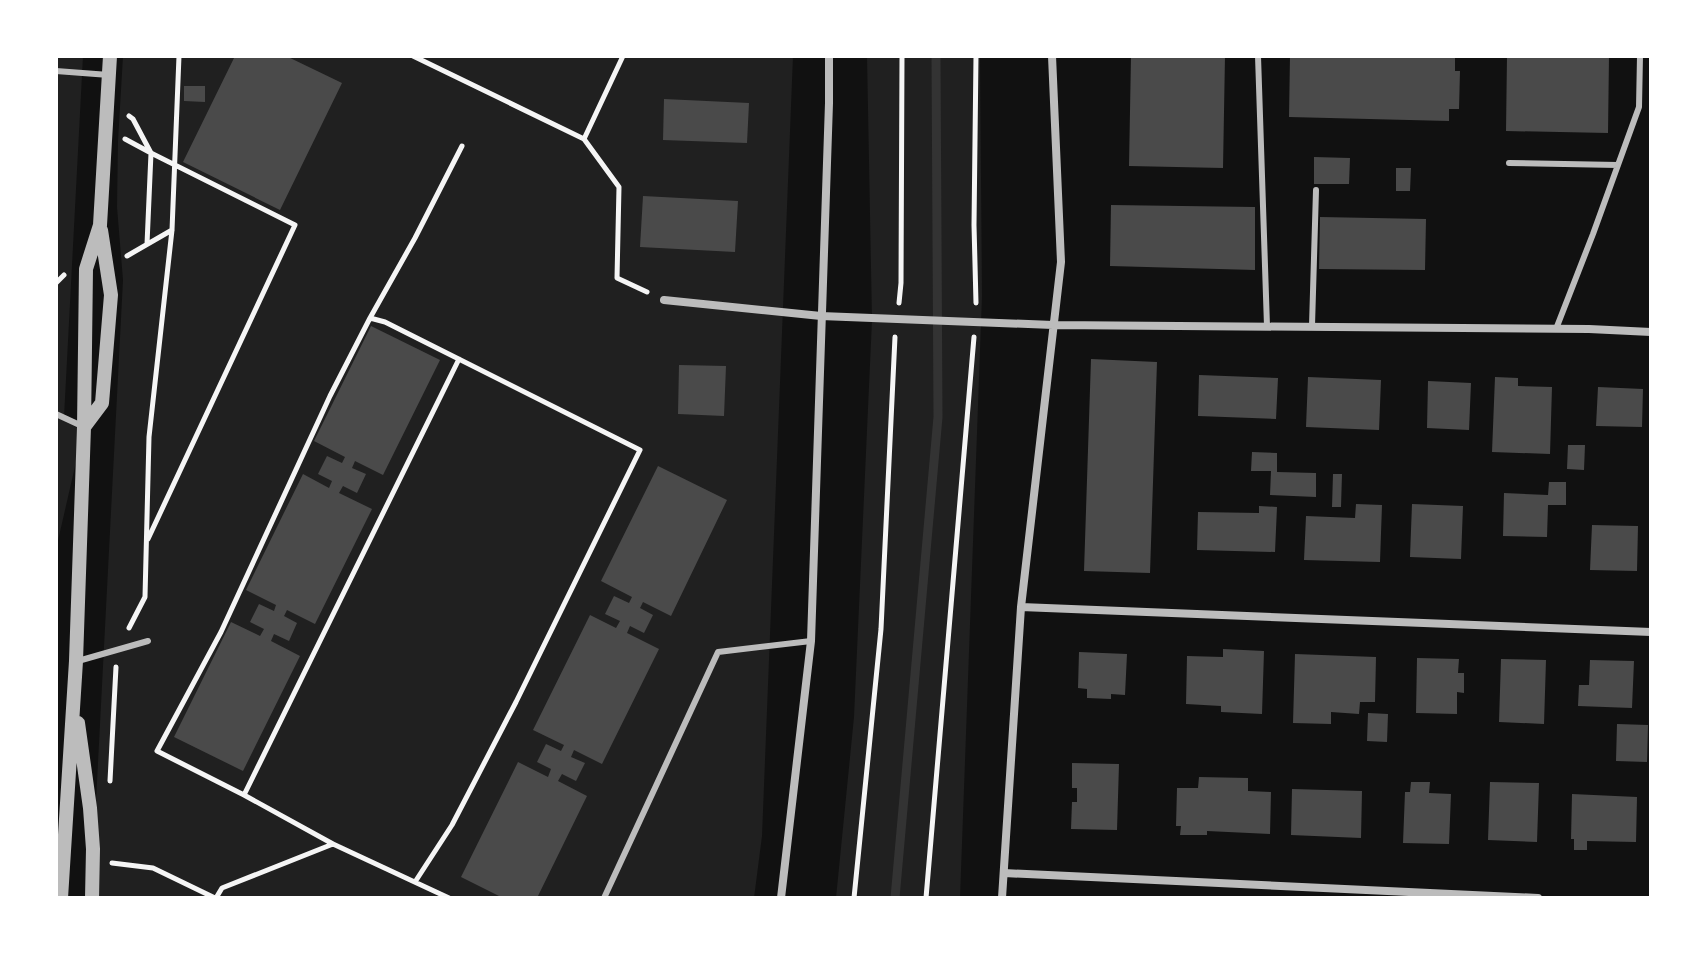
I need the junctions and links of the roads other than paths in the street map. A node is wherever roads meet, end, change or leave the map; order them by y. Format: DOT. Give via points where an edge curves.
graph roads {
  1 [pos="110,56"];
  2 [pos="829,56"];
  3 [pos="1052,56"];
  4 [pos="1258,56"];
  5 [pos="1640,56"];
  6 [pos="56,71"];
  7 [pos="109,75"];
  8 [pos="1509,163"];
  9 [pos="1618,165"];
  10 [pos="1316,190"];
  11 [pos="100,225"];
  12 [pos="664,300"];
  13 [pos="821,316"];
  14 [pos="1053,325"];
  15 [pos="1267,326"];
  16 [pos="1312,326"];
  17 [pos="1556,329"];
  18 [pos="1651,332"];
  19 [pos="56,414"];
  20 [pos="84,427"];
  21 [pos="1021,607"];
  22 [pos="1651,632"];
  23 [pos="148,641"];
  24 [pos="811,641"];
  25 [pos="76,661"];
  26 [pos="73,692"];
  27 [pos="1004,873"];
  28 [pos="61,898"];
  29 [pos="92,898"];
  30 [pos="604,898"];
  31 [pos="781,898"];
  32 [pos="1002,898"];
  33 [pos="1538,898"];
  1 -- 7 [label="street"];
  2 -- 13 [label="street"];
  3 -- 14 [label="street" via="1061,262"];
  4 -- 15 [label="lane"];
  5 -- 9 [label="lane" via="1639,107"];
  6 -- 7 [label="lane"];
  7 -- 11 [label="street"];
  8 -- 9 [label="lane"];
  9 -- 17 [label="lane"];
  10 -- 16 [label="lane"];
  11 -- 20 [label="street" via="86,269"];
  11 -- 20 [label="street" via="111,295 102,403"];
  12 -- 13 [label="street"];
  13 -- 14 [label="street"];
  13 -- 24 [label="street"];
  14 -- 15 [label="street"];
  14 -- 21 [label="street"];
  15 -- 16 [label="street"];
  16 -- 17 [label="street"];
  17 -- 18 [label="street"];
  19 -- 20 [label="lane"];
  20 -- 25 [label="street"];
  21 -- 22 [label="street"];
  21 -- 27 [label="street"];
  23 -- 25 [label="lane"];
  24 -- 30 [label="lane" via="718,652"];
  24 -- 31 [label="street"];
  25 -- 26 [label="street"];
  26 -- 28 [label="street"];
  26 -- 29 [label="street" via="90,808"];
  27 -- 32 [label="street"];
  27 -- 33 [label="street"];
}
